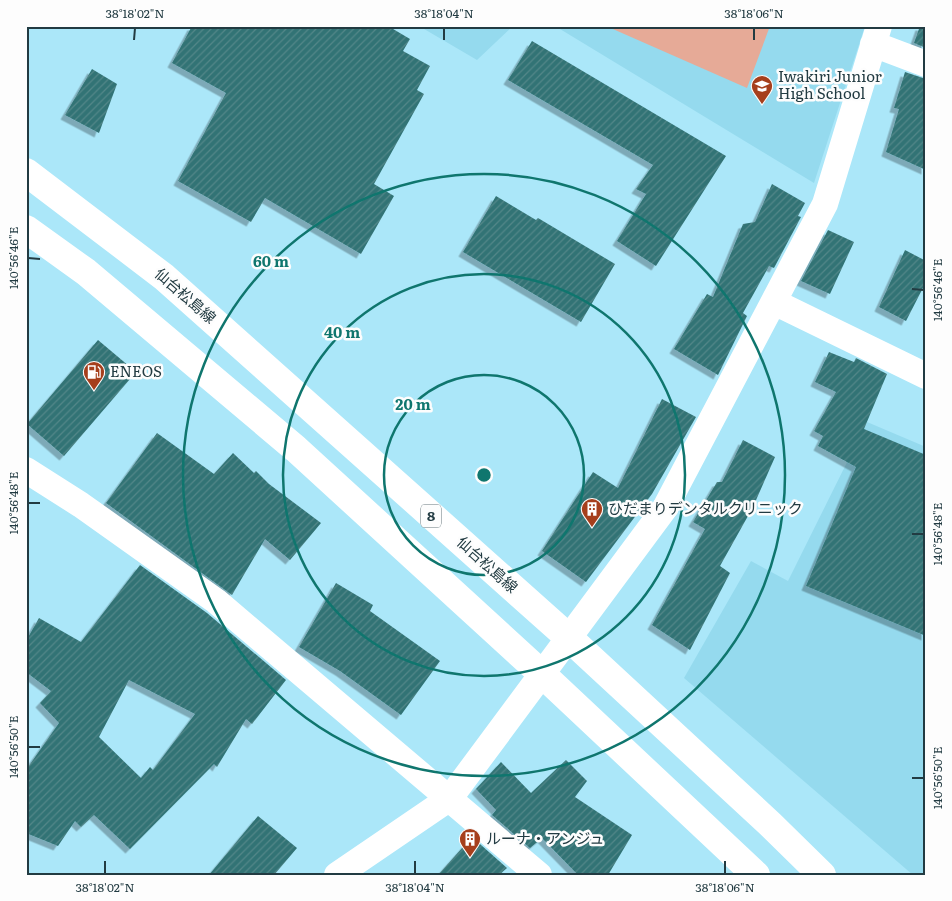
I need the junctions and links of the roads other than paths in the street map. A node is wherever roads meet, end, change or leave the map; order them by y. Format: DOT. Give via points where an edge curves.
graph roads {
  1 [pos="876,35"];
  2 [pos="926,64"];
  3 [pos="26,172"];
  4 [pos="26,229"];
  5 [pos="774,302"];
  6 [pos="926,376"];
  7 [pos="26,470"];
  8 [pos="569,638"];
  9 [pos="542,674"];
  10 [pos="450,798"];
  11 [pos="337,875"];
  12 [pos="539,875"];
  13 [pos="756,875"];
  14 [pos="822,875"];
  1 -- 2 [label="street"];
  1 -- 5 [label="street" via="825,204"];
  3 -- 8 [label="main road, 仙台松島線 / 8" via="164,277"];
  4 -- 9 [label="main road" via="86,272 288,442"];
  5 -- 6 [label="street"];
  5 -- 8 [label="street" via="665,508"];
  7 -- 10 [label="street" via="216,601"];
  8 -- 9 [label="street"];
  8 -- 14 [label="main road, 仙台松島線 / 8"];
  9 -- 10 [label="street"];
  9 -- 13 [label="main road"];
  10 -- 11 [label="street"];
  10 -- 12 [label="street"];
}
